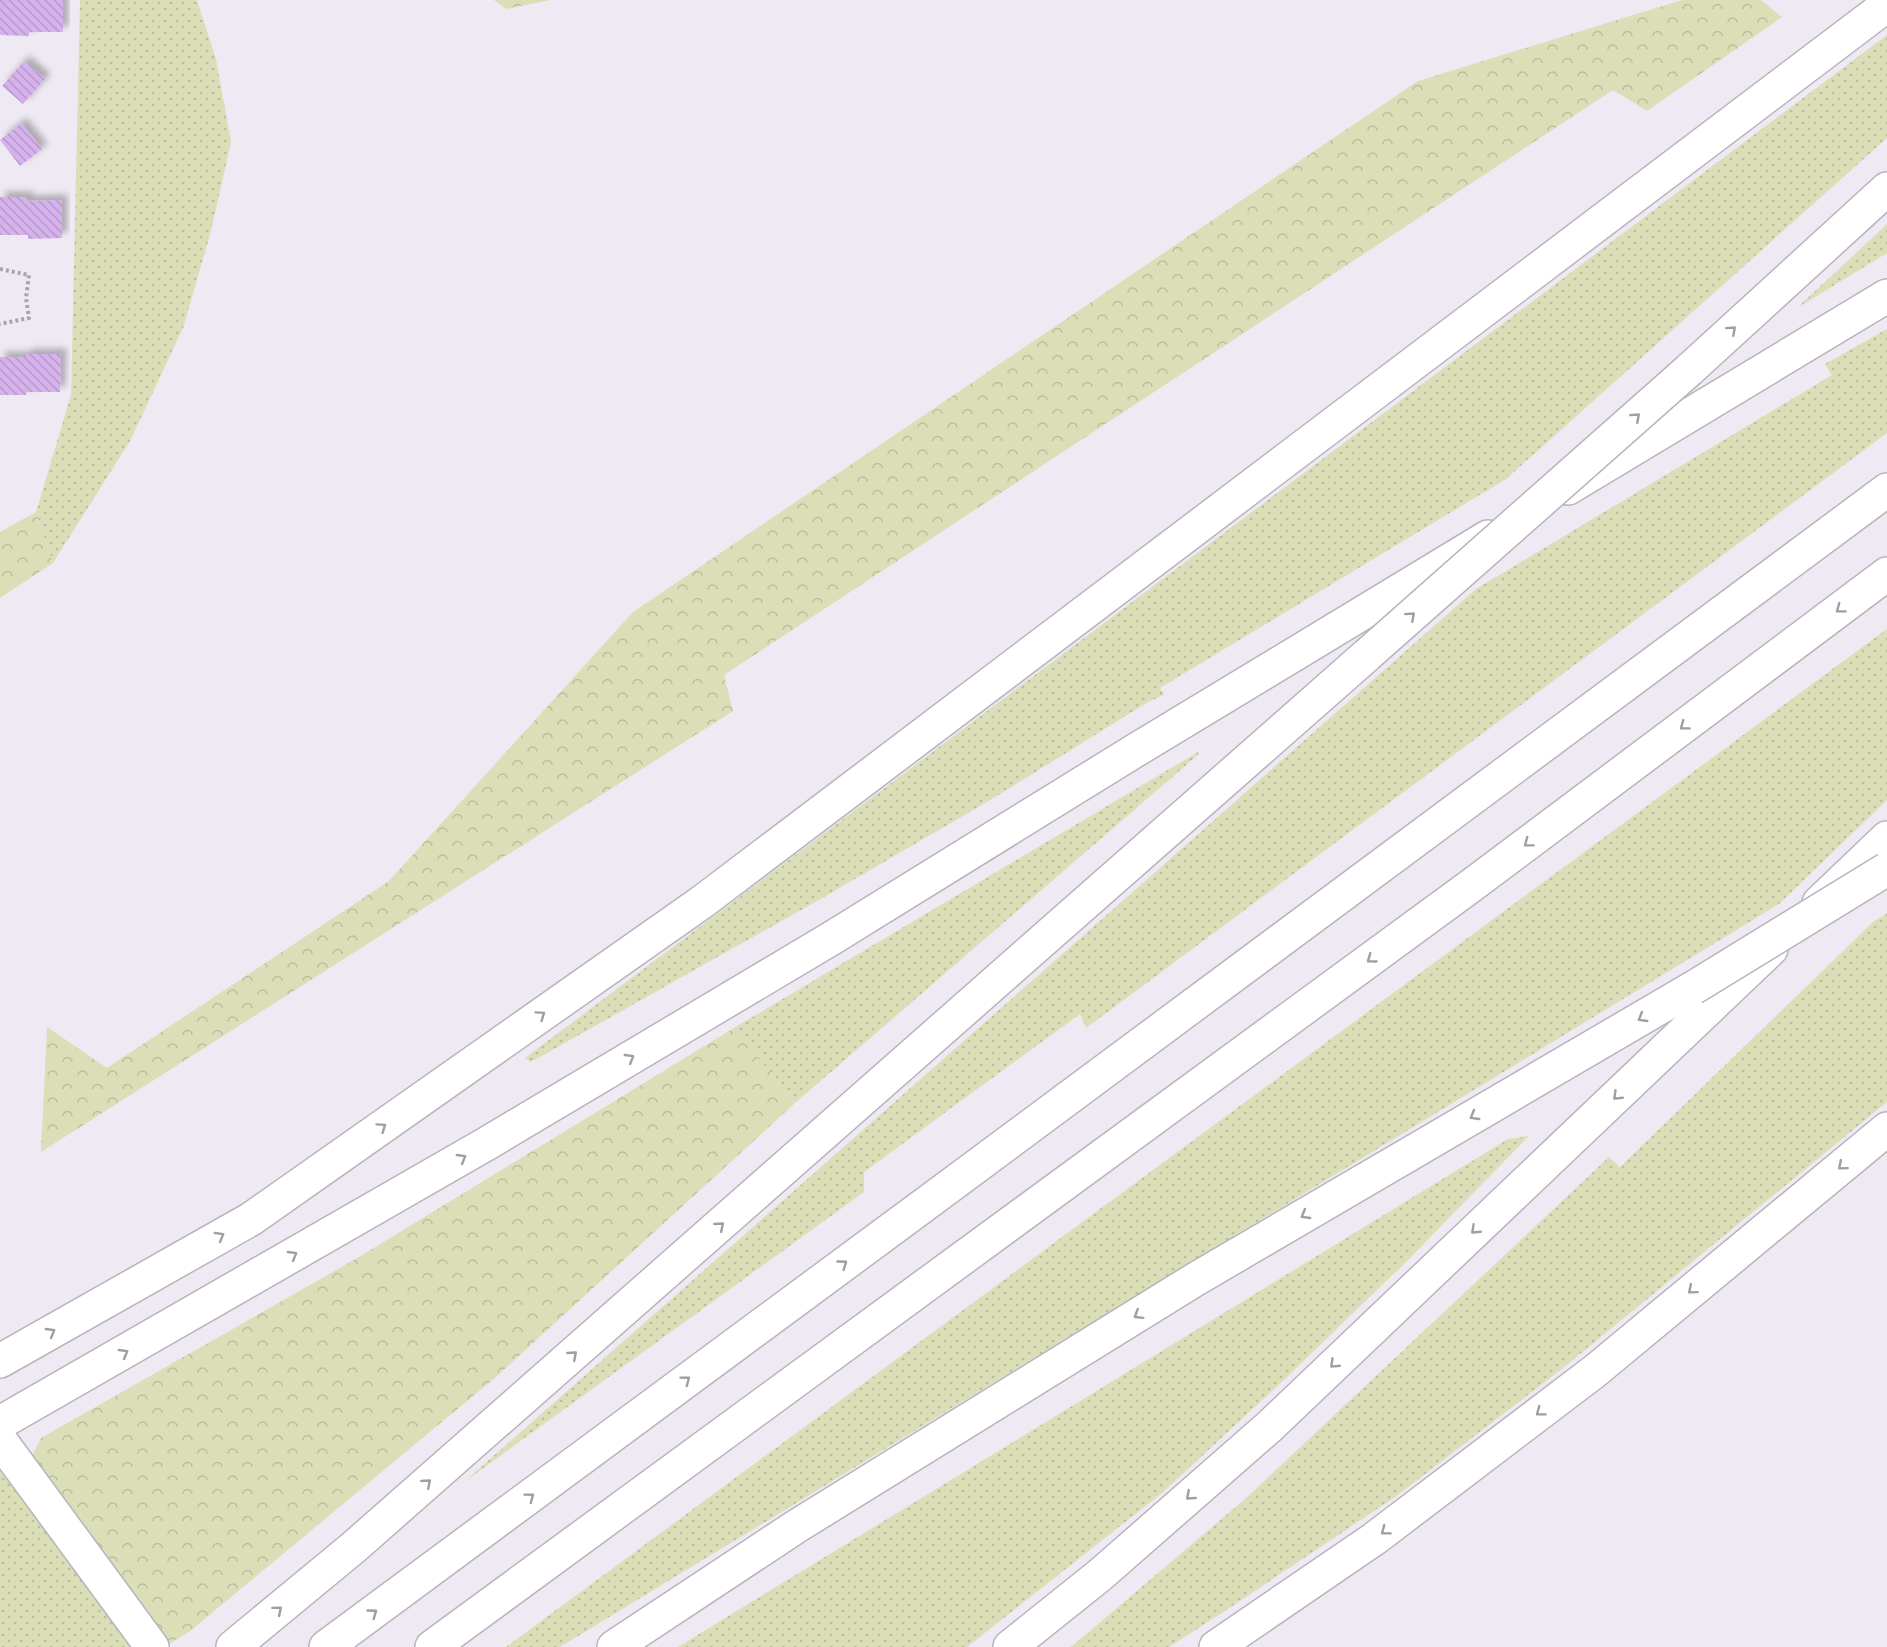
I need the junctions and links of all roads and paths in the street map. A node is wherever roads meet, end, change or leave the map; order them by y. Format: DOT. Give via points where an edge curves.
graph roads {
  1 [pos="1887,5"];
  2 [pos="1887,189"];
  3 [pos="0,269"];
  4 [pos="1887,296"];
  5 [pos="0,324"];
  6 [pos="1887,490"];
  7 [pos="1887,574"];
  8 [pos="1887,838"];
  9 [pos="1887,870"];
  10 [pos="1887,1129"];
  11 [pos="0,1361"];
  12 [pos="0,1423"];
  13 [pos="0,1440"];
  14 [pos="152,1647"];
  15 [pos="233,1647"];
  16 [pos="326,1647"];
  17 [pos="432,1647"];
  18 [pos="614,1647"];
  19 [pos="1010,1647"];
  20 [pos="1216,1647"];
  11 -- 1 [label="main road, one-way" via="251,1219 702,902"];
  15 -- 2 [label="main road, one-way, bridge" via="354,1547 1367,655"];
  3 -- 5 [label="path" via="29,275 29,318"];
  12 -- 4 [label="main road, one-way" via="486,1144 832,938"];
  16 -- 6 [label="main road, one-way"];
  7 -- 17 [label="main road, one-way" via="1117,1147"];
  8 -- 19 [label="main road, one-way" via="1269,1427 1100,1575"];
  9 -- 18 [label="main road, one-way, bridge" via="1196,1279 797,1526"];
  10 -- 20 [label="main road, one-way" via="1594,1371 1374,1539"];
  13 -- 14 [label="main road"];
}
